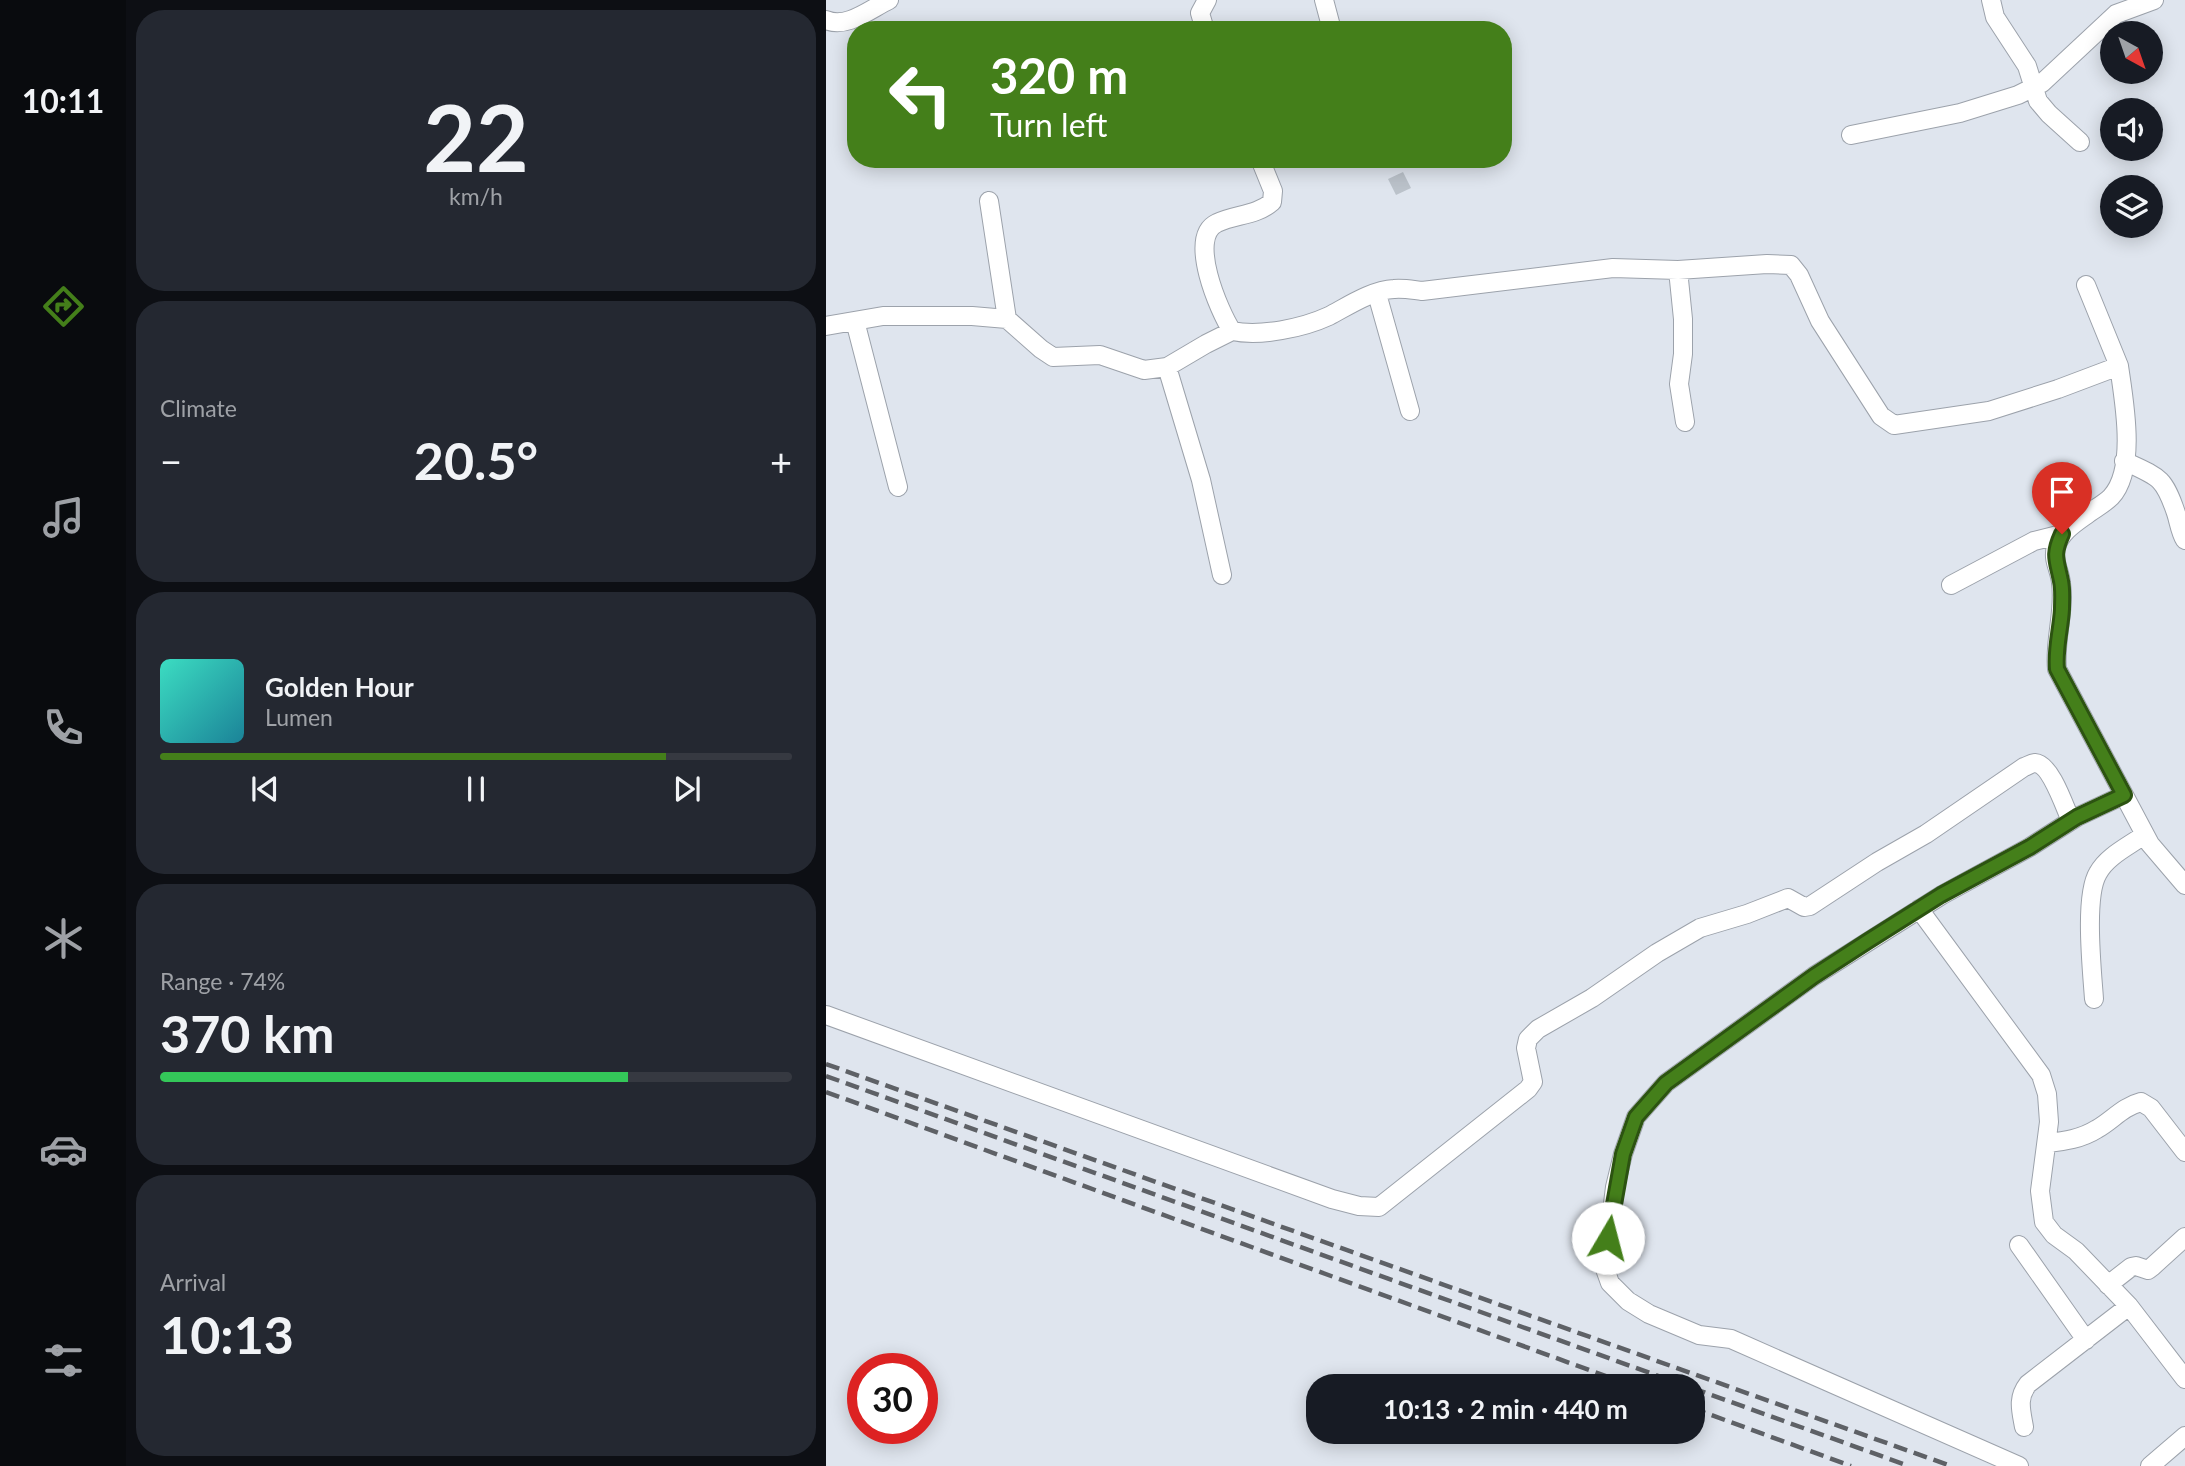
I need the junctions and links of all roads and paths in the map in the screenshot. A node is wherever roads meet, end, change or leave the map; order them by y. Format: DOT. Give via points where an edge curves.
graph roads {
  1 [pos="889,0"];
  2 [pos="1207,0"];
  3 [pos="1324,0"];
  4 [pos="1991,0"];
  5 [pos="2154,0"];
  6 [pos="826,20"];
  7 [pos="1202,21"];
  8 [pos="1330,21"];
  9 [pos="2034,88"];
  10 [pos="1851,135"];
  11 [pos="2080,142"];
  12 [pos="1264,168"];
  13 [pos="989,201"];
  14 [pos="1678,270"];
  15 [pos="2086,285"];
  16 [pos="1377,294"];
  17 [pos="1007,319"];
  18 [pos="855,321"];
  19 [pos="826,326"];
  20 [pos="1232,331"];
  21 [pos="2119,366"];
  22 [pos="1167,367"];
  23 [pos="1410,411"];
  24 [pos="1685,422"];
  25 [pos="2124,461"];
  26 [pos="898,487"];
  27 [pos="2062,534"];
  28 [pos="2185,540"];
  29 [pos="1222,575"];
  30 [pos="1951,585"];
  31 [pos="2124,795"];
  32 [pos="2071,821"];
  33 [pos="2144,835"];
  34 [pos="2185,885"];
  35 [pos="1919,909"];
  36 [pos="2094,999"];
  37 [pos="826,1015"];
  38 [pos="2047,1143"];
  39 [pos="2185,1152"];
  40 [pos="2185,1237"];
  41 [pos="2020,1245"];
  42 [pos="2108,1285"];
  43 [pos="2129,1306"];
  44 [pos="2086,1340"];
  45 [pos="2185,1379"];
  46 [pos="2024,1427"];
  47 [pos="2185,1436"];
  48 [pos="2018,1466"];
  49 [pos="2150,1466"];
  1 -- 6 [label="street" via="843,23"];
  2 -- 7 [label="street" via="1200,13"];
  3 -- 8 [label="street"];
  4 -- 9 [label="street" via="1995,17 2027,66"];
  5 -- 9 [label="street" via="2116,14"];
  9 -- 10 [label="street" via="1960,113"];
  9 -- 11 [label="street" via="2049,114"];
  12 -- 20 [label="street" via="1273,191 1272,202 1216,223 1207,230 1203,244 1222,315"];
  13 -- 17 [label="street"];
  14 -- 16 [label="street" via="1613,268 1446,289 1393,288"];
  14 -- 21 [label="street" via="1790,265 1881,416 1894,425 1989,411"];
  14 -- 24 [label="street" via="1683,319 1679,384"];
  15 -- 21 [label="street"];
  16 -- 20 [label="street" via="1324,318 1281,330 1250,335"];
  16 -- 23 [label="street"];
  17 -- 18 [label="street" via="883,316"];
  17 -- 22 [label="street" via="1053,357 1100,355 1144,370"];
  18 -- 19 [label="street"];
  18 -- 26 [label="street"];
  20 -- 22 [label="street"];
  21 -- 25 [label="street" via="2125,407"];
  22 -- 29 [label="street" via="1201,480"];
  25 -- 27 [label="street" via="2123,477 2112,496"];
  25 -- 28 [label="street" via="2163,481"];
  27 -- 30 [label="street" via="2034,541"];
  27 -- 31 [label="street" via="2055,562 2062,611 2055,650 2057,669"];
  31 -- 32 [label="street"];
  31 -- 33 [label="street"];
  32 -- 35 [label="street"];
  32 -- 37 [label="street" via="2055,783 2035,763 1810,906 1788,898 1700,928 1538,1029 1526,1048 1534,1082 1528,1089 1379,1208 1332,1199"];
  33 -- 34 [label="street"];
  33 -- 36 [label="street" via="2107,862 2092,888"];
  35 -- 38 [label="street" via="2041,1074 2048,1094"];
  35 -- 48 [label="street" via="1814,976 1666,1083 1636,1117 1615,1187 1605,1269 1610,1283 1649,1314 1699,1335 1731,1339"];
  38 -- 39 [label="street" via="2074,1140 2128,1105 2141,1102 2151,1108"];
  38 -- 42 [label="street" via="2040,1191 2044,1222"];
  40 -- 42 [label="street" via="2148,1270 2131,1267"];
  41 -- 44 [label="street"];
  42 -- 43 [label="street"];
  43 -- 44 [label="street"];
  43 -- 45 [label="street"];
  44 -- 46 [label="street" via="2021,1393"];
  47 -- 49 [label="street"];
}
